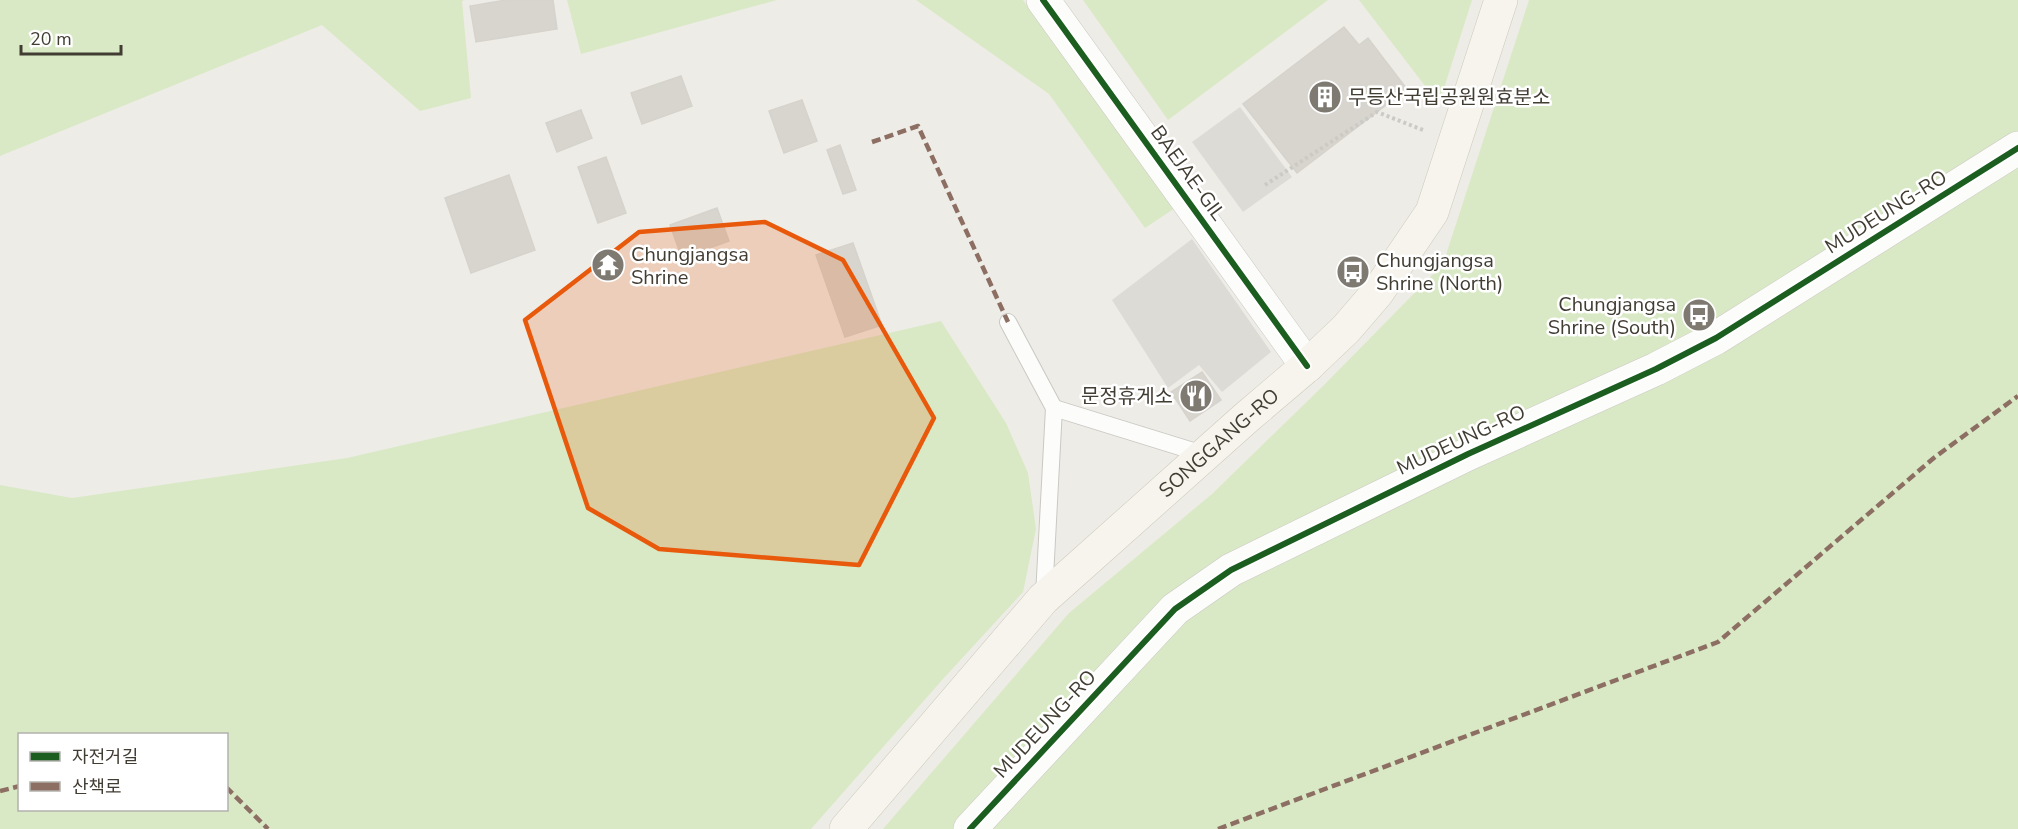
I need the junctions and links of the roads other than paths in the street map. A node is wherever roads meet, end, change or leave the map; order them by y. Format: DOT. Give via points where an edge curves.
graph roads {
  1 [pos="1043,0"];
  2 [pos="1501,0"];
  3 [pos="2018,148"];
  4 [pos="1008,322"];
  5 [pos="1307,366"];
  6 [pos="1054,408"];
  7 [pos="1206,455"];
  8 [pos="1043,600"];
  9 [pos="846,829"];
  10 [pos="970,829"];
  1 -- 5 [label="street, BAEJAE-GIL"];
  2 -- 5 [label="main road, SONGGANG-RO" via="1432,212 1377,292"];
  3 -- 10 [label="street, MUDEUNG-RO" via="1716,339 1231,570 1175,609"];
  4 -- 6 [label="lane"];
  5 -- 7 [label="main road, SONGGANG-RO"];
  6 -- 7 [label="lane"];
  6 -- 8 [label="lane"];
  7 -- 8 [label="main road, SONGGANG-RO"];
  8 -- 9 [label="main road, SONGGANG-RO"];
}
